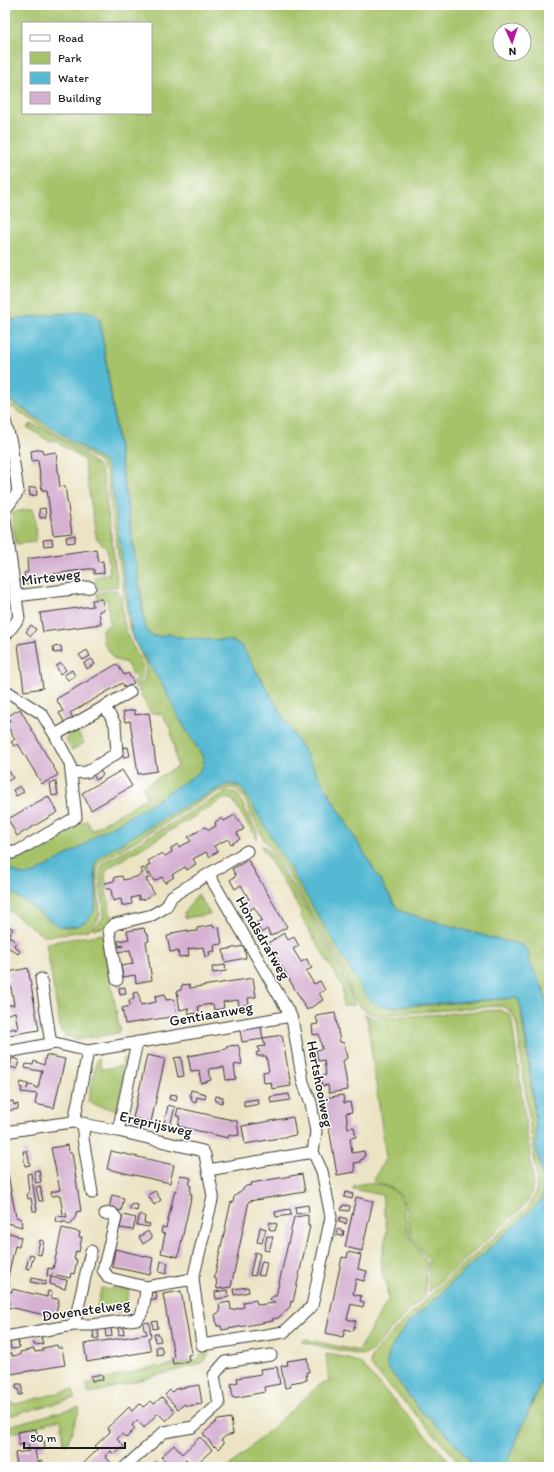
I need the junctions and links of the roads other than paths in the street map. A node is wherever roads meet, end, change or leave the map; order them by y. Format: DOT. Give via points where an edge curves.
graph roads {
  1 [pos="5,421"];
  2 [pos="5,510"];
  3 [pos="5,520"];
  4 [pos="90,587"];
  5 [pos="16,596"];
  6 [pos="5,636"];
  7 [pos="5,690"];
  8 [pos="130,692"];
  9 [pos="105,707"];
  10 [pos="55,735"];
  11 [pos="72,773"];
  12 [pos="5,848"];
  13 [pos="247,851"];
  14 [pos="208,875"];
  15 [pos="41,980"];
  16 [pos="117,980"];
  17 [pos="291,1016"];
  18 [pos="137,1042"];
  19 [pos="51,1044"];
  20 [pos="13,1050"];
  21 [pos="88,1051"];
  22 [pos="79,1123"];
  23 [pos="118,1131"];
  24 [pos="5,1132"];
  25 [pos="313,1152"];
  26 [pos="208,1170"];
  27 [pos="92,1193"];
  28 [pos="105,1214"];
  29 [pos="91,1251"];
  30 [pos="193,1279"];
  31 [pos="146,1287"];
  32 [pos="74,1325"];
  33 [pos="5,1337"];
  34 [pos="271,1355"];
  35 [pos="126,1467"];
  1 -- 2 [label="street" via="18,492"];
  3 -- 5 [label="street, Mirteweg"];
  4 -- 5 [label="street, Mirteweg"];
  5 -- 6 [label="street, Mirteweg" via="19,618"];
  7 -- 10 [label="street" via="42,714"];
  8 -- 9 [label="street"];
  9 -- 10 [label="street"];
  9 -- 11 [label="street" via="115,724 117,753 86,772"];
  10 -- 11 [label="street"];
  11 -- 12 [label="street" via="76,817 18,851 12,853"];
  13 -- 14 [label="street"];
  14 -- 16 [label="street" via="172,896 166,907 152,915 116,924 109,930"];
  14 -- 17 [label="street, Hondsdrafweg"];
  15 -- 19 [label="street"];
  17 -- 18 [label="street, Gentiaanweg"];
  17 -- 25 [label="street, Hertshooiweg" via="303,1082 311,1103 316,1132"];
  18 -- 21 [label="street, Gentiaanweg"];
  18 -- 23 [label="street"];
  19 -- 20 [label="street, Gentiaanweg"];
  19 -- 21 [label="street, Gentiaanweg"];
  21 -- 22 [label="street"];
  22 -- 23 [label="street, Ereprijsweg"];
  22 -- 24 [label="street"];
  22 -- 27 [label="street"];
  23 -- 26 [label="street, Ereprijsweg" via="204,1151"];
  25 -- 26 [label="street"];
  25 -- 30 [label="street" via="322,1172 331,1217 312,1306 284,1332 202,1345"];
  26 -- 30 [label="street" via="213,1196"];
  28 -- 31 [label="street, Dovenetelweg" via="112,1213 116,1218 103,1270 109,1278"];
  29 -- 32 [label="street"];
  30 -- 31 [label="street, Dovenetelweg"];
  31 -- 32 [label="street, Dovenetelweg" via="142,1313 137,1319"];
  32 -- 33 [label="street, Dovenetelweg"];
  34 -- 35 [label="street" via="225,1362 214,1375 219,1404 193,1427 164,1432"];
}
